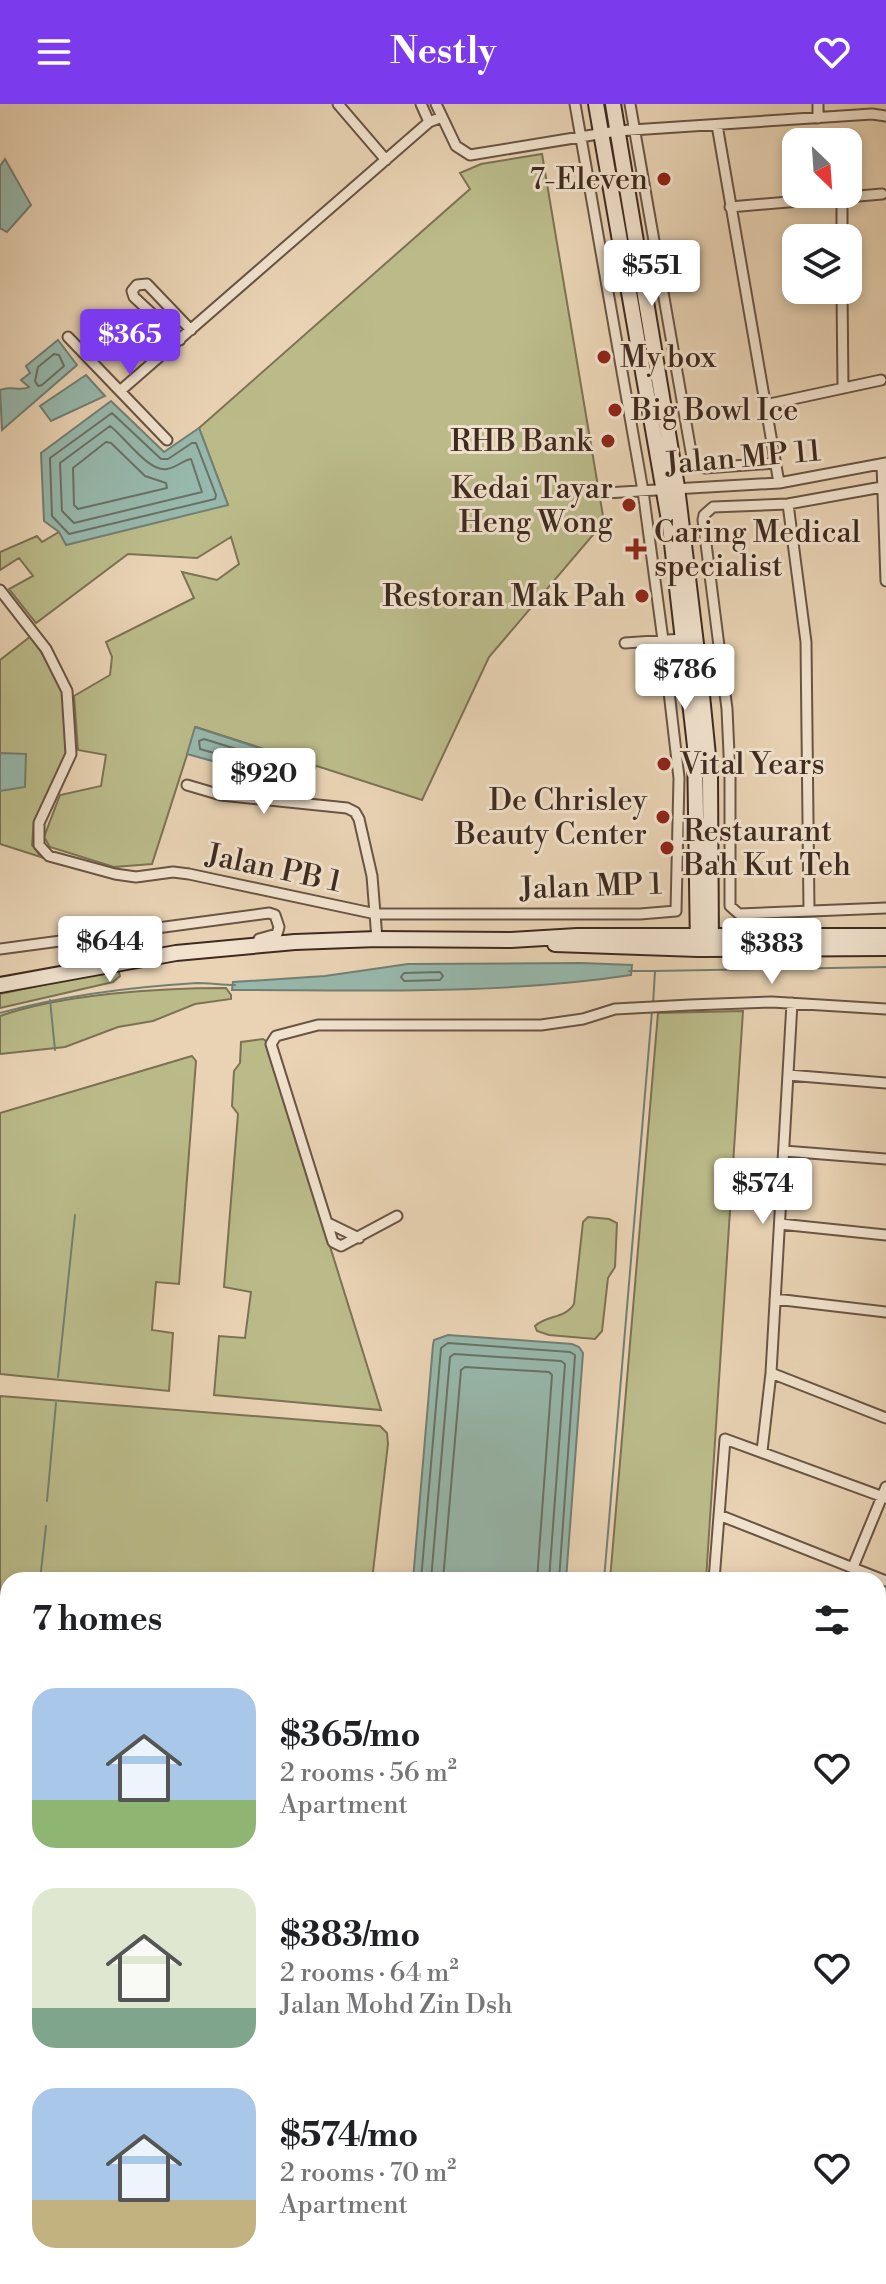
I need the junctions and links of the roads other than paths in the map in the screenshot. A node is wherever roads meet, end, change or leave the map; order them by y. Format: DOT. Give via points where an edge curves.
graph roads {
  1 [pos="338,104"];
  2 [pos="421,104"];
  3 [pos="436,104"];
  4 [pos="575,104"];
  5 [pos="596,104"];
  6 [pos="613,104"];
  7 [pos="630,104"];
  8 [pos="818,104"];
  9 [pos="886,116"];
  10 [pos="442,117"];
  11 [pos="818,118"];
  12 [pos="429,122"];
  13 [pos="717,125"];
  14 [pos="634,129"];
  15 [pos="617,131"];
  16 [pos="601,133"];
  17 [pos="580,137"];
  18 [pos="386,160"];
  19 [pos="882,194"];
  20 [pos="862,196"];
  21 [pos="782,203"];
  22 [pos="730,207"];
  23 [pos="842,304"];
  24 [pos="191,330"];
  25 [pos="68,337"];
  26 [pos="180,340"];
  27 [pos="881,380"];
  28 [pos="843,388"];
  29 [pos="120,391"];
  30 [pos="765,405"];
  31 [pos="167,440"];
  32 [pos="775,463"];
  33 [pos="884,464"];
  34 [pos="779,483"];
  35 [pos="734,486"];
  36 [pos="882,487"];
  37 [pos="671,488"];
  38 [pos="643,491"];
  39 [pos="605,493"];
  40 [pos="788,504"];
  41 [pos="736,507"];
  42 [pos="886,574"];
  43 [pos="0,590"];
  44 [pos="683,639"];
  45 [pos="663,640"];
  46 [pos="625,643"];
  47 [pos="710,776"];
  48 [pos="730,776"];
  49 [pos="187,785"];
  50 [pos="703,897"];
  51 [pos="886,908"];
  52 [pos="809,910"];
  53 [pos="376,914"];
  54 [pos="94,936"];
  55 [pos="886,936"];
  56 [pos="655,937"];
  57 [pos="742,937"];
  58 [pos="377,939"];
  59 [pos="511,940"];
  60 [pos="704,942"];
  61 [pos="886,948"];
  62 [pos="0,949"];
  63 [pos="215,949"];
  64 [pos="100,967"];
  65 [pos="0,985"];
  66 [pos="792,1003"];
  67 [pos="886,1009"];
  68 [pos="788,1075"];
  69 [pos="886,1083"];
  70 [pos="784,1151"];
  71 [pos="886,1159"];
  72 [pos="397,1216"];
  73 [pos="328,1223"];
  74 [pos="780,1224"];
  75 [pos="886,1235"];
  76 [pos="359,1238"];
  77 [pos="775,1299"];
  78 [pos="886,1312"];
  79 [pos="771,1373"];
  80 [pos="886,1418"];
  81 [pos="762,1451"];
  82 [pos="885,1494"];
  83 [pos="719,1515"];
  84 [pos="853,1567"];
  85 [pos="715,1572"];
  86 [pos="865,1572"];
  1 -- 18 [label="street"];
  2 -- 12 [label="street"];
  3 -- 10 [label="street"];
  4 -- 17 [label="street, Jalan MP 1"];
  5 -- 16 [label="main road"];
  6 -- 15 [label="main road"];
  7 -- 14 [label="street"];
  8 -- 11 [label="street"];
  9 -- 11 [label="street"];
  10 -- 12 [label="street"];
  10 -- 17 [label="street" via="463,153 479,155"];
  11 -- 13 [label="street"];
  12 -- 18 [label="street"];
  13 -- 14 [label="street"];
  13 -- 22 [label="street"];
  14 -- 15 [label="street"];
  14 -- 32 [label="street" via="693,463 705,468"];
  15 -- 16 [label="street"];
  15 -- 37 [label="main road"];
  16 -- 17 [label="street"];
  16 -- 37 [label="main road"];
  17 -- 38 [label="street, Jalan MP 1"];
  18 -- 24 [label="street"];
  19 -- 20 [label="street"];
  21 -- 22 [label="street"];
  22 -- 30 [label="street"];
  23 -- 28 [label="street"];
  24 -- 26 [label="street"];
  24 -- 26 [label="street" via="147,284 137,285 134,297"];
  25 -- 29 [label="street"];
  26 -- 29 [label="street"];
  27 -- 28 [label="street"];
  28 -- 30 [label="street"];
  29 -- 31 [label="street"];
  30 -- 32 [label="street"];
  32 -- 34 [label="street"];
  33 -- 34 [label="street, Jalan MP 11"];
  33 -- 36 [label="street"];
  34 -- 35 [label="street, Jalan MP 11"];
  35 -- 37 [label="street, Jalan MP 11"];
  35 -- 41 [label="street"];
  36 -- 40 [label="street"];
  36 -- 42 [label="street"];
  37 -- 38 [label="street, Jalan MP 11"];
  37 -- 44 [label="main road"];
  37 -- 47 [label="main road"];
  38 -- 39 [label="street, Jalan MP 11"];
  38 -- 45 [label="street, Jalan MP 1"];
  40 -- 41 [label="street"];
  40 -- 52 [label="street" via="806,642"];
  41 -- 48 [label="street" via="713,507 703,520 727,709"];
  43 -- 53 [label="street, Jalan PB 1" via="46,649 67,691 71,754 39,823 43,852 115,874 189,874"];
  44 -- 45 [label="street"];
  44 -- 50 [label="main road"];
  45 -- 46 [label="street"];
  45 -- 53 [label="street, Jalan MP 1" via="679,778 676,911"];
  47 -- 48 [label="street"];
  47 -- 50 [label="main road"];
  48 -- 52 [label="street" via="730,906 739,914"];
  49 -- 53 [label="street" via="221,795 355,812"];
  50 -- 56 [label="main road" via="687,924"];
  50 -- 57 [label="main road" via="716,922"];
  50 -- 60 [label="main road"];
  51 -- 52 [label="street"];
  53 -- 58 [label="street"];
  54 -- 62 [label="street"];
  54 -- 63 [label="street" via="269,913 278,920 277,934 269,938"];
  54 -- 64 [label="street"];
  55 -- 57 [label="main road"];
  56 -- 59 [label="main road"];
  56 -- 60 [label="main road"];
  57 -- 60 [label="main road"];
  58 -- 59 [label="main road"];
  58 -- 63 [label="main road"];
  59 -- 60 [label="main road" via="578,946"];
  60 -- 61 [label="main road"];
  63 -- 64 [label="main road"];
  64 -- 65 [label="main road"];
  66 -- 67 [label="street"];
  66 -- 68 [label="street"];
  66 -- 73 [label="street" via="604,1011 541,1025 318,1025 276,1036 271,1044"];
  68 -- 69 [label="street"];
  68 -- 70 [label="street"];
  70 -- 71 [label="street"];
  70 -- 74 [label="street"];
  72 -- 76 [label="street"];
  73 -- 76 [label="street"];
  73 -- 76 [label="street" via="337,1246"];
  74 -- 75 [label="street"];
  74 -- 77 [label="street"];
  77 -- 78 [label="street"];
  77 -- 79 [label="street"];
  79 -- 80 [label="street"];
  79 -- 81 [label="street"];
  81 -- 82 [label="street"];
  81 -- 83 [label="street" via="725,1439"];
  82 -- 84 [label="street"];
  83 -- 84 [label="street"];
  83 -- 85 [label="street"];
  84 -- 86 [label="street"];
}
